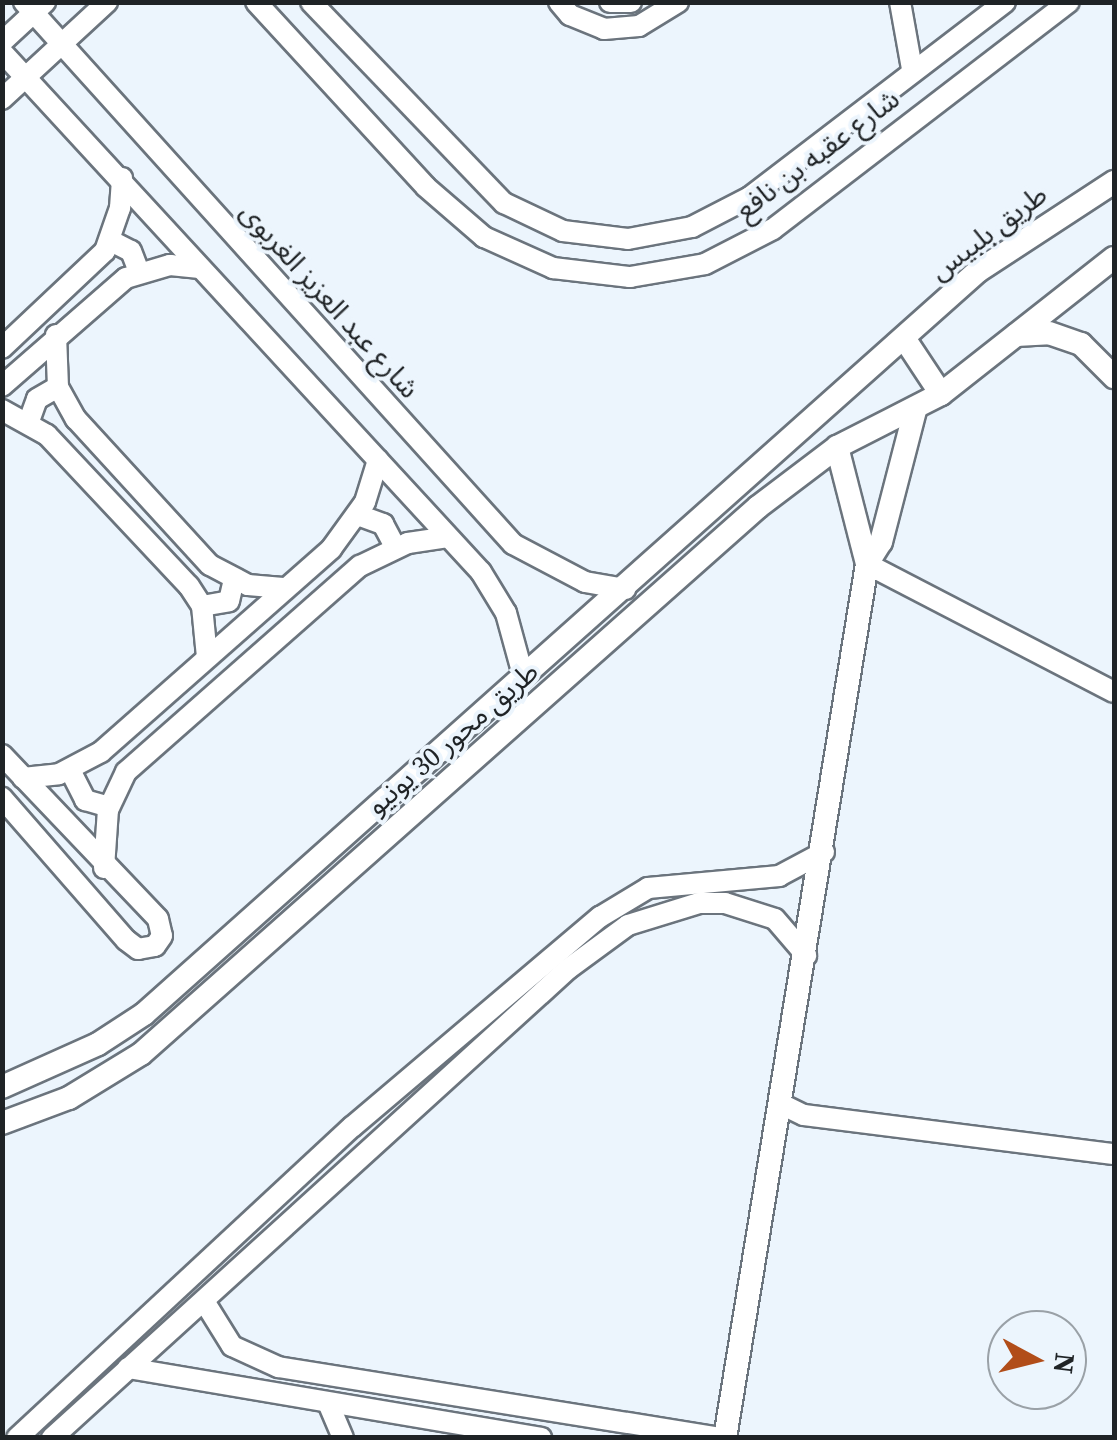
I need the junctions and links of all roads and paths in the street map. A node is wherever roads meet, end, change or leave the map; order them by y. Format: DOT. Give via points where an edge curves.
graph roads {
  1 [pos="108,2"];
  2 [pos="256,2"];
  3 [pos="311,2"];
  4 [pos="559,2"];
  5 [pos="610,2"];
  6 [pos="631,2"];
  7 [pos="678,2"];
  8 [pos="900,2"];
  9 [pos="970,2"];
  10 [pos="1069,2"];
  11 [pos="34,6"];
  12 [pos="998,8"];
  13 [pos="2,42"];
  14 [pos="62,44"];
  15 [pos="2,52"];
  16 [pos="912,69"];
  17 [pos="26,78"];
  18 [pos="2,99"];
  19 [pos="122,178"];
  20 [pos="1114,182"];
  21 [pos="111,240"];
  22 [pos="1114,258"];
  23 [pos="200,268"];
  24 [pos="140,272"];
  25 [pos="56,335"];
  26 [pos="1016,335"];
  27 [pos="904,338"];
  28 [pos="2,348"];
  29 [pos="1114,377"];
  30 [pos="2,386"];
  31 [pos="58,387"];
  32 [pos="940,394"];
  33 [pos="916,407"];
  34 [pos="2,410"];
  35 [pos="29,421"];
  36 [pos="838,447"];
  37 [pos="378,460"];
  38 [pos="358,515"];
  39 [pos="448,537"];
  40 [pos="395,547"];
  41 [pos="868,564"];
  42 [pos="234,580"];
  43 [pos="286,588"];
  44 [pos="625,589"];
  45 [pos="202,606"];
  46 [pos="207,657"];
  47 [pos="524,676"];
  48 [pos="1114,692"];
  49 [pos="2,755"];
  50 [pos="70,770"];
  51 [pos="23,778"];
  52 [pos="2,798"];
  53 [pos="109,806"];
  54 [pos="824,852"];
  55 [pos="104,868"];
  56 [pos="806,955"];
  57 [pos="2,1087"];
  58 [pos="781,1104"];
  59 [pos="2,1123"];
  60 [pos="1114,1154"];
  61 [pos="256,1218"];
  62 [pos="272,1235"];
  63 [pos="204,1301"];
  64 [pos="128,1368"];
  65 [pos="330,1405"];
  66 [pos="418,1419"];
  67 [pos="20,1436"];
  68 [pos="52,1438"];
  69 [pos="344,1438"];
  70 [pos="401,1438"];
  71 [pos="541,1438"];
  72 [pos="723,1438"];
  1 -- 14 [label="street"];
  2 -- 10 [label="street, شارع عقبه بن نافع" via="426,187 484,237 554,268 630,278 705,264 773,229"];
  3 -- 16 [label="street, شارع عقبه بن نافع" via="504,204 563,231 628,239 692,227 750,197"];
  4 -- 7 [label="street" via="570,15 604,29 640,26"];
  5 -- 6 [label="street"];
  8 -- 16 [label="street"];
  9 -- 12 [label="street"];
  11 -- 13 [label="street"];
  11 -- 14 [label="street, شارع عبد العزيز الغربوى"];
  12 -- 16 [label="street, شارع عقبه بن نافع"];
  14 -- 17 [label="street"];
  14 -- 44 [label="street, شارع عبد العزيز الغربوى" via="513,544 547,566"];
  15 -- 17 [label="street"];
  17 -- 18 [label="street"];
  17 -- 19 [label="street"];
  19 -- 21 [label="street"];
  19 -- 23 [label="street"];
  20 -- 27 [label="street, طريق بلبيس" via="978,272"];
  21 -- 24 [label="street" via="131,251"];
  21 -- 28 [label="street" via="87,272"];
  22 -- 26 [label="street"];
  23 -- 24 [label="street"];
  23 -- 37 [label="street"];
  24 -- 25 [label="street"];
  25 -- 30 [label="street"];
  25 -- 31 [label="street"];
  26 -- 29 [label="street" via="1049,333 1081,344"];
  26 -- 32 [label="street"];
  27 -- 32 [label="street"];
  27 -- 44 [label="street, طريق محور 30 يونيو"];
  31 -- 35 [label="street" via="38,398"];
  31 -- 42 [label="street" via="89,434 210,565"];
  32 -- 33 [label="street, طريق محور 30 يونيو"];
  33 -- 36 [label="street, طريق محور 30 يونيو"];
  33 -- 41 [label="street" via="880,542"];
  34 -- 35 [label="street"];
  35 -- 45 [label="street"];
  36 -- 41 [label="street"];
  36 -- 59 [label="street, طريق محور 30 يونيو" via="758,508 141,1054 69,1098"];
  37 -- 38 [label="street"];
  37 -- 39 [label="street"];
  38 -- 40 [label="street" via="383,524"];
  38 -- 43 [label="street"];
  39 -- 40 [label="street"];
  39 -- 47 [label="street" via="499,599"];
  40 -- 53 [label="street" via="349,574 126,772"];
  41 -- 48 [label="street"];
  41 -- 54 [label="street"];
  42 -- 43 [label="street"];
  42 -- 45 [label="street" via="229,601"];
  43 -- 46 [label="street"];
  44 -- 47 [label="street, طريق محور 30 يونيو"];
  45 -- 46 [label="street"];
  46 -- 50 [label="street" via="102,752"];
  47 -- 57 [label="street, طريق محور 30 يونيو" via="144,1014 98,1044"];
  49 -- 51 [label="street"];
  50 -- 51 [label="street"];
  50 -- 53 [label="street" via="78,794"];
  51 -- 55 [label="street"];
  52 -- 55 [label="street" via="126,940 138,949 155,946 162,936 158,919"];
  53 -- 55 [label="street"];
  54 -- 56 [label="street"];
  54 -- 61 [label="street" via="779,876 648,888 600,917"];
  56 -- 58 [label="street"];
  56 -- 62 [label="street" via="774,919 725,903 628,925 568,969"];
  58 -- 60 [label="street" via="804,1115"];
  58 -- 72 [label="street"];
  61 -- 62 [label="street"];
  61 -- 67 [label="street"];
  62 -- 63 [label="street"];
  63 -- 64 [label="street"];
  63 -- 72 [label="street" via="232,1346 278,1367"];
  64 -- 65 [label="street"];
  64 -- 68 [label="street"];
  65 -- 66 [label="street"];
  65 -- 69 [label="street"];
  66 -- 70 [label="street"];
  66 -- 71 [label="street"];
}
